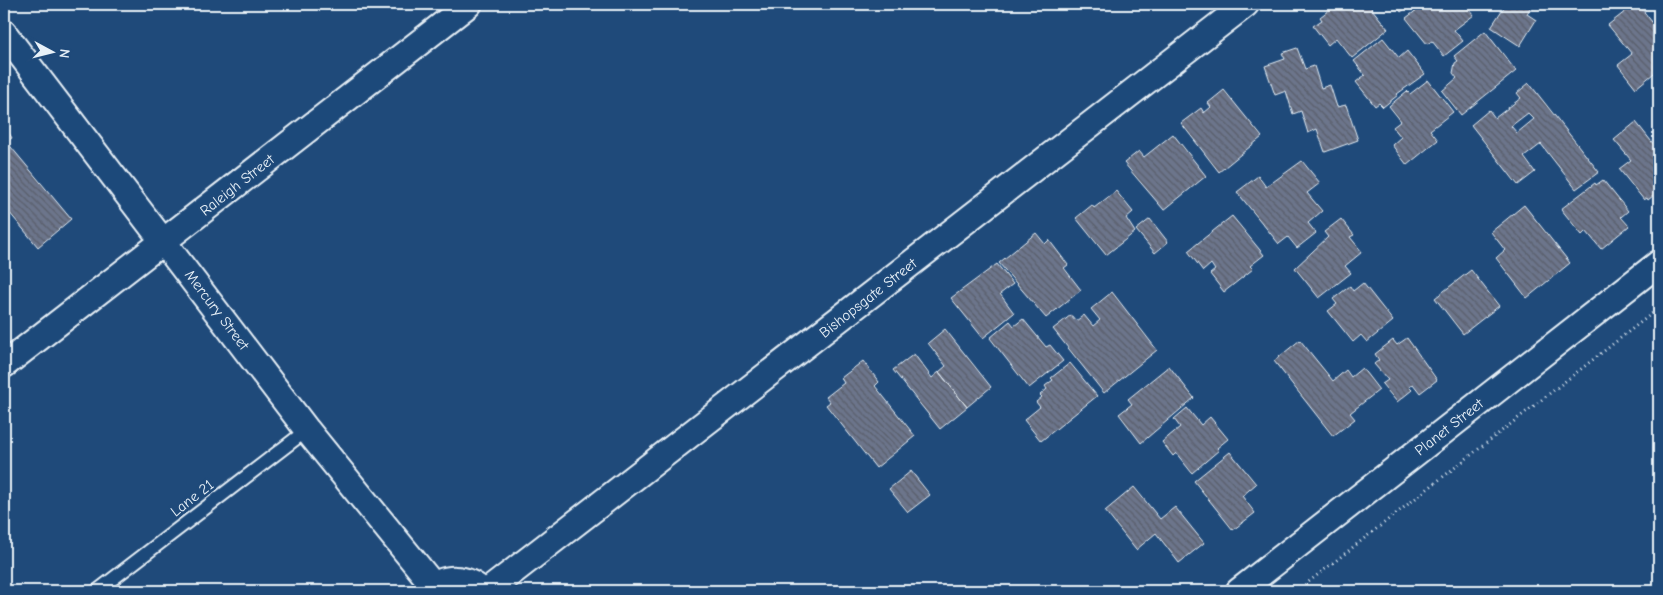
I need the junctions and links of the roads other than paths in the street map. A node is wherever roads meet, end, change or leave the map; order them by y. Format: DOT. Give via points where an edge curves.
graph roads {
  1 [pos="470,4"];
  2 [pos="1246,4"];
  3 [pos="4,33"];
  4 [pos="164,240"];
  5 [pos="1659,263"];
  6 [pos="4,365"];
  7 [pos="307,430"];
  8 [pos="430,588"];
  9 [pos="97,591"];
  10 [pos="482,591"];
  11 [pos="488,591"];
  12 [pos="1239,591"];
  1 -- 4 [label="street, Raleigh Street"];
  2 -- 11 [label="street, Bishopsgate Street"];
  3 -- 4 [label="street, Mercury Street"];
  4 -- 6 [label="street, Raleigh Street"];
  4 -- 7 [label="street, Mercury Street"];
  5 -- 12 [label="street, Planet Street"];
  7 -- 8 [label="street, Mercury Street"];
  7 -- 9 [label="lane, Lane 21"];
  8 -- 10 [label="street" via="444,580 455,579 466,580"];
}
